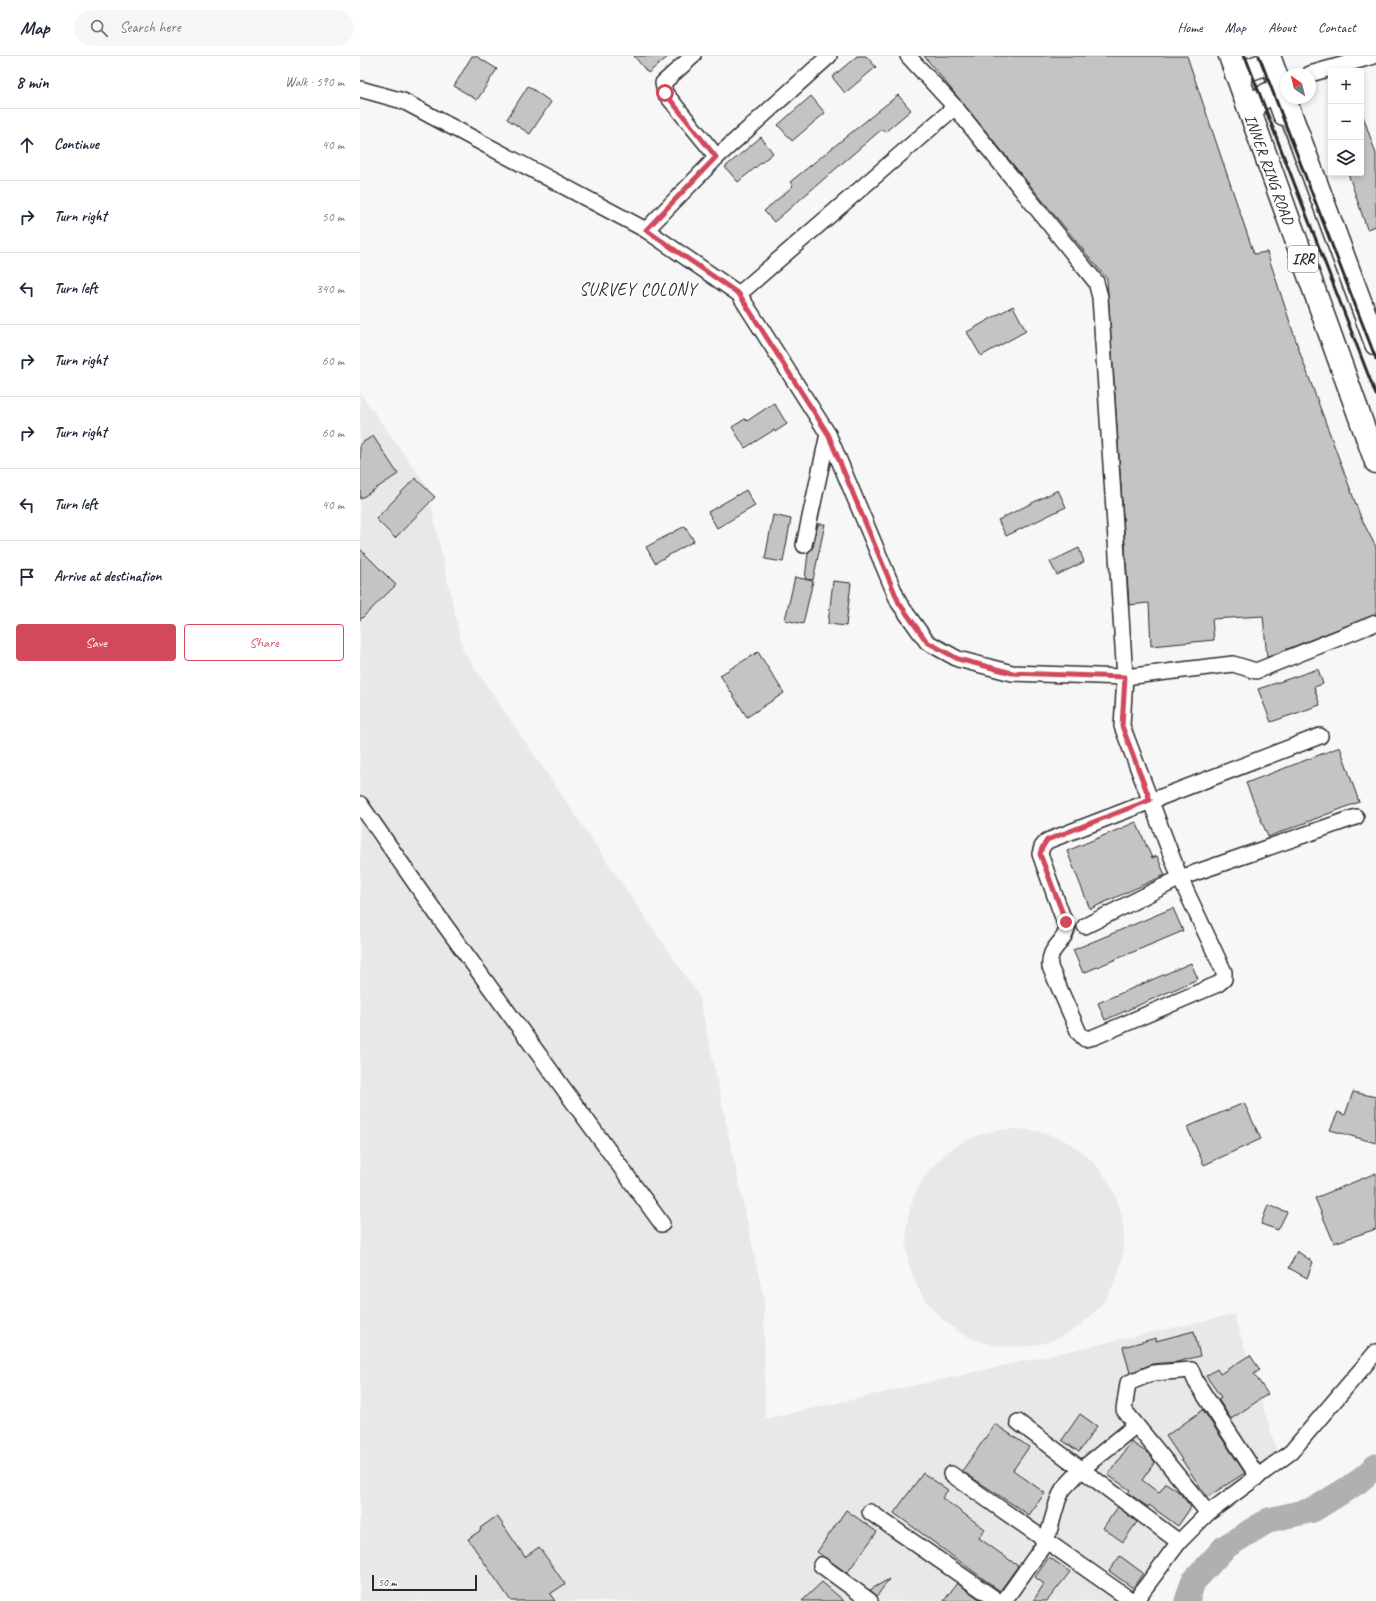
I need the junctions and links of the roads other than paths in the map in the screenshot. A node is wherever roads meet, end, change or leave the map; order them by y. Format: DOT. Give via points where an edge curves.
graph roads {
  1 [pos="693,56"];
  2 [pos="829,56"];
  3 [pos="908,56"];
  4 [pos="1374,56"];
  5 [pos="1270,59"];
  6 [pos="1233,65"];
  7 [pos="1316,72"];
  8 [pos="1280,77"];
  9 [pos="360,89"];
  10 [pos="1289,104"];
  11 [pos="955,107"];
  12 [pos="1251,114"];
  13 [pos="1295,125"];
  14 [pos="716,157"];
  15 [pos="646,230"];
  16 [pos="739,294"];
  17 [pos="1376,344"];
  18 [pos="828,434"];
  19 [pos="1376,462"];
  20 [pos="804,545"];
  21 [pos="1376,623"];
  22 [pos="1125,677"];
  23 [pos="1320,736"];
  24 [pos="1150,800"];
  25 [pos="360,804"];
  26 [pos="1356,817"];
  27 [pos="1180,878"];
  28 [pos="1085,926"];
  29 [pos="662,1224"];
  30 [pos="1376,1352"];
  31 [pos="1018,1422"];
  32 [pos="1136,1425"];
  33 [pos="1082,1469"];
  34 [pos="951,1474"];
  35 [pos="1258,1477"];
  36 [pos="870,1512"];
  37 [pos="1208,1513"];
  38 [pos="1046,1542"];
  39 [pos="1179,1542"];
  40 [pos="821,1565"];
  41 [pos="870,1601"];
  42 [pos="998,1601"];
  43 [pos="1004,1601"];
  44 [pos="1133,1601"];
  1 -- 14 [label="street" via="663,83 665,93"];
  2 -- 14 [label="street"];
  3 -- 11 [label="street"];
  4 -- 7 [label="street"];
  5 -- 6 [label="highway"];
  5 -- 8 [label="highway, IRR"];
  6 -- 12 [label="highway, INNER RING ROAD / IRR"];
  9 -- 15 [label="street" via="404,101"];
  10 -- 13 [label="highway, IRR"];
  11 -- 16 [label="street"];
  11 -- 22 [label="street" via="1096,282 1100,297"];
  12 -- 13 [label="highway" via="1254,105 1262,96 1271,94 1278,97 1287,122"];
  12 -- 19 [label="highway, INNER RING ROAD / IRR"];
  13 -- 17 [label="highway, IRR"];
  14 -- 15 [label="street"];
  15 -- 16 [label="street"];
  16 -- 18 [label="street"];
  18 -- 20 [label="street"];
  18 -- 22 [label="street" via="899,603 927,642 958,659 1012,673"];
  21 -- 22 [label="street" via="1256,671 1233,664"];
  22 -- 24 [label="street" via="1122,726"];
  23 -- 24 [label="street"];
  24 -- 27 [label="street"];
  24 -- 27 [label="street" via="1047,840 1040,854 1068,929 1052,952 1050,967 1079,1034 1085,1039 1218,984 1224,979 1224,972"];
  25 -- 29 [label="street"];
  26 -- 27 [label="street"];
  27 -- 28 [label="street"];
  30 -- 35 [label="street" via="1291,1452"];
  31 -- 33 [label="street"];
  32 -- 33 [label="street"];
  32 -- 35 [label="street" via="1124,1410 1128,1384 1153,1373 1191,1370 1196,1382"];
  32 -- 37 [label="street"];
  33 -- 38 [label="street" via="1063,1489"];
  33 -- 39 [label="street"];
  34 -- 38 [label="street"];
  35 -- 37 [label="street"];
  36 -- 42 [label="street"];
  37 -- 39 [label="street"];
  38 -- 43 [label="street"];
  38 -- 44 [label="street"];
  39 -- 44 [label="street"];
  40 -- 41 [label="street"];
}
